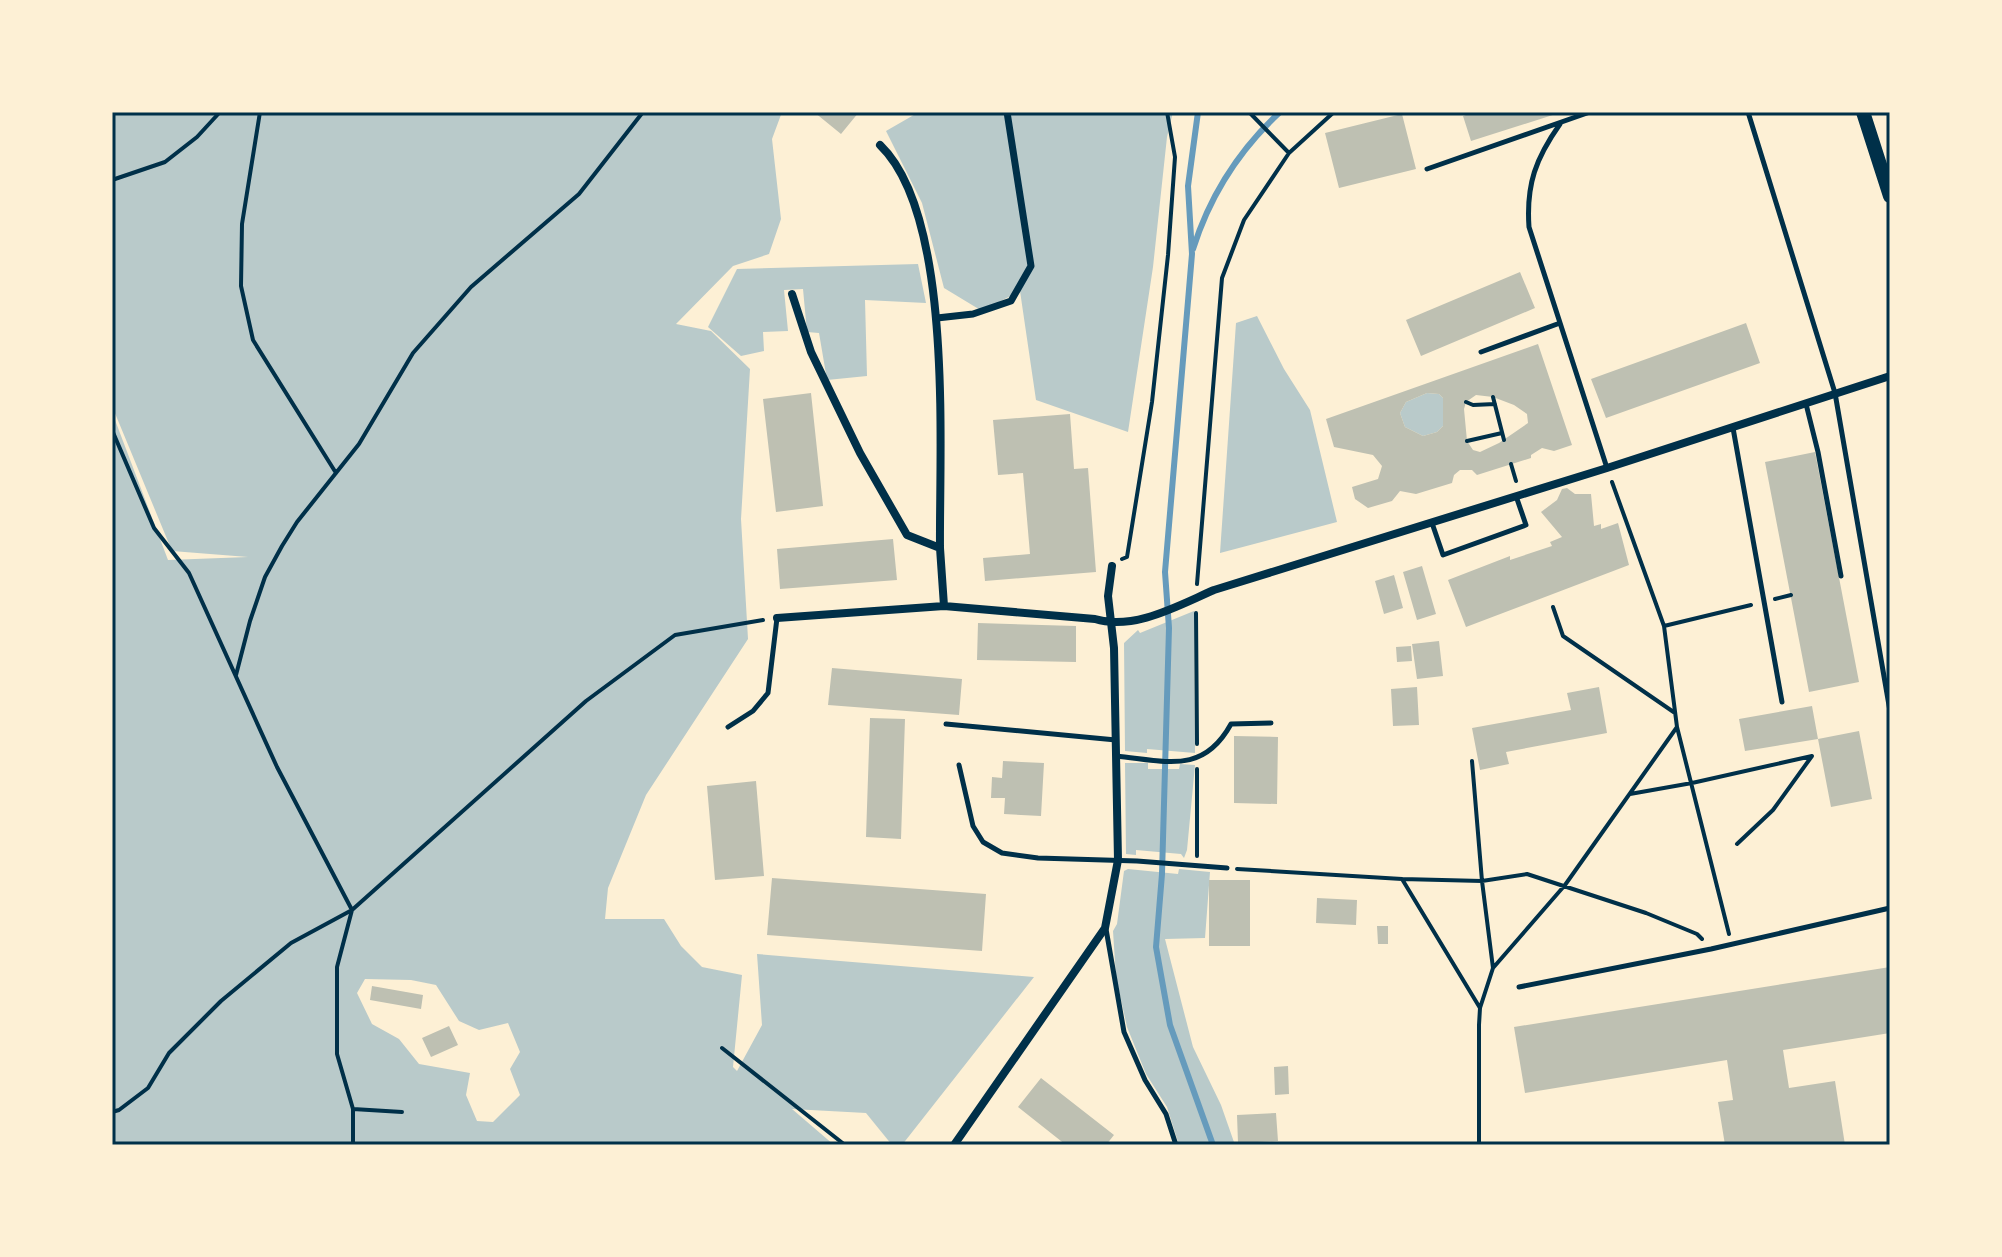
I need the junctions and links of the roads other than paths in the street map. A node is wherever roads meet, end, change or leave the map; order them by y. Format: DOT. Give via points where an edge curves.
graph roads {
  1 [pos="1007,112"];
  2 [pos="1590,112"];
  3 [pos="1748,112"];
  4 [pos="1863,112"];
  5 [pos="1560,124"];
  6 [pos="880,145"];
  7 [pos="1427,169"];
  8 [pos="1890,196"];
  9 [pos="792,294"];
  10 [pos="937,318"];
  11 [pos="1560,323"];
  12 [pos="1481,352"];
  13 [pos="1890,376"];
  14 [pos="1835,393"];
  15 [pos="1805,403"];
  16 [pos="1733,427"];
  17 [pos="1607,468"];
  18 [pos="1516,496"];
  19 [pos="1431,522"];
  20 [pos="940,548"];
  21 [pos="1112,566"];
  22 [pos="1841,576"];
  23 [pos="944,606"];
  24 [pos="777,618"];
  25 [pos="1112,624"];
  26 [pos="1782,702"];
  27 [pos="1890,711"];
  28 [pos="1271,723"];
  29 [pos="946,724"];
  30 [pos="728,727"];
  31 [pos="1116,740"];
  32 [pos="1116,756"];
  33 [pos="959,765"];
  34 [pos="1118,860"];
  35 [pos="1227,868"];
  36 [pos="1890,908"];
  37 [pos="1105,928"];
  38 [pos="1519,987"];
  39 [pos="954,1145"];
  40 [pos="1176,1145"];
  1 -- 10 [label="street" via="1031,266 1011,301 973,314"];
  2 -- 5 [label="lane"];
  3 -- 14 [label="lane"];
  4 -- 8 [label="street"];
  5 -- 7 [label="lane"];
  5 -- 11 [label="lane" via="1542,149 1527,202 1529,227"];
  6 -- 10 [label="street" via="907,187 923,231"];
  9 -- 20 [label="street" via="811,352 907,535"];
  10 -- 20 [label="street"];
  11 -- 12 [label="lane"];
  11 -- 17 [label="lane"];
  13 -- 14 [label="street"];
  14 -- 15 [label="street"];
  14 -- 27 [label="lane"];
  15 -- 16 [label="street"];
  15 -- 22 [label="lane"];
  16 -- 17 [label="street"];
  16 -- 26 [label="lane"];
  17 -- 18 [label="street"];
  18 -- 19 [label="street"];
  18 -- 19 [label="lane" via="1526,525 1443,555"];
  19 -- 25 [label="street"];
  20 -- 23 [label="street"];
  21 -- 25 [label="street"];
  23 -- 24 [label="street"];
  23 -- 25 [label="street"];
  24 -- 30 [label="lane" via="768,693 753,711"];
  25 -- 31 [label="street"];
  28 -- 32 [label="lane" via="1231,724 1222,741 1197,759"];
  29 -- 31 [label="lane"];
  31 -- 32 [label="street"];
  32 -- 34 [label="street"];
  33 -- 34 [label="lane" via="973,826 983,842 1002,853"];
  34 -- 35 [label="lane"];
  34 -- 37 [label="street"];
  36 -- 38 [label="lane"];
  37 -- 39 [label="street"];
  37 -- 40 [label="lane" via="1124,1032"];
}
